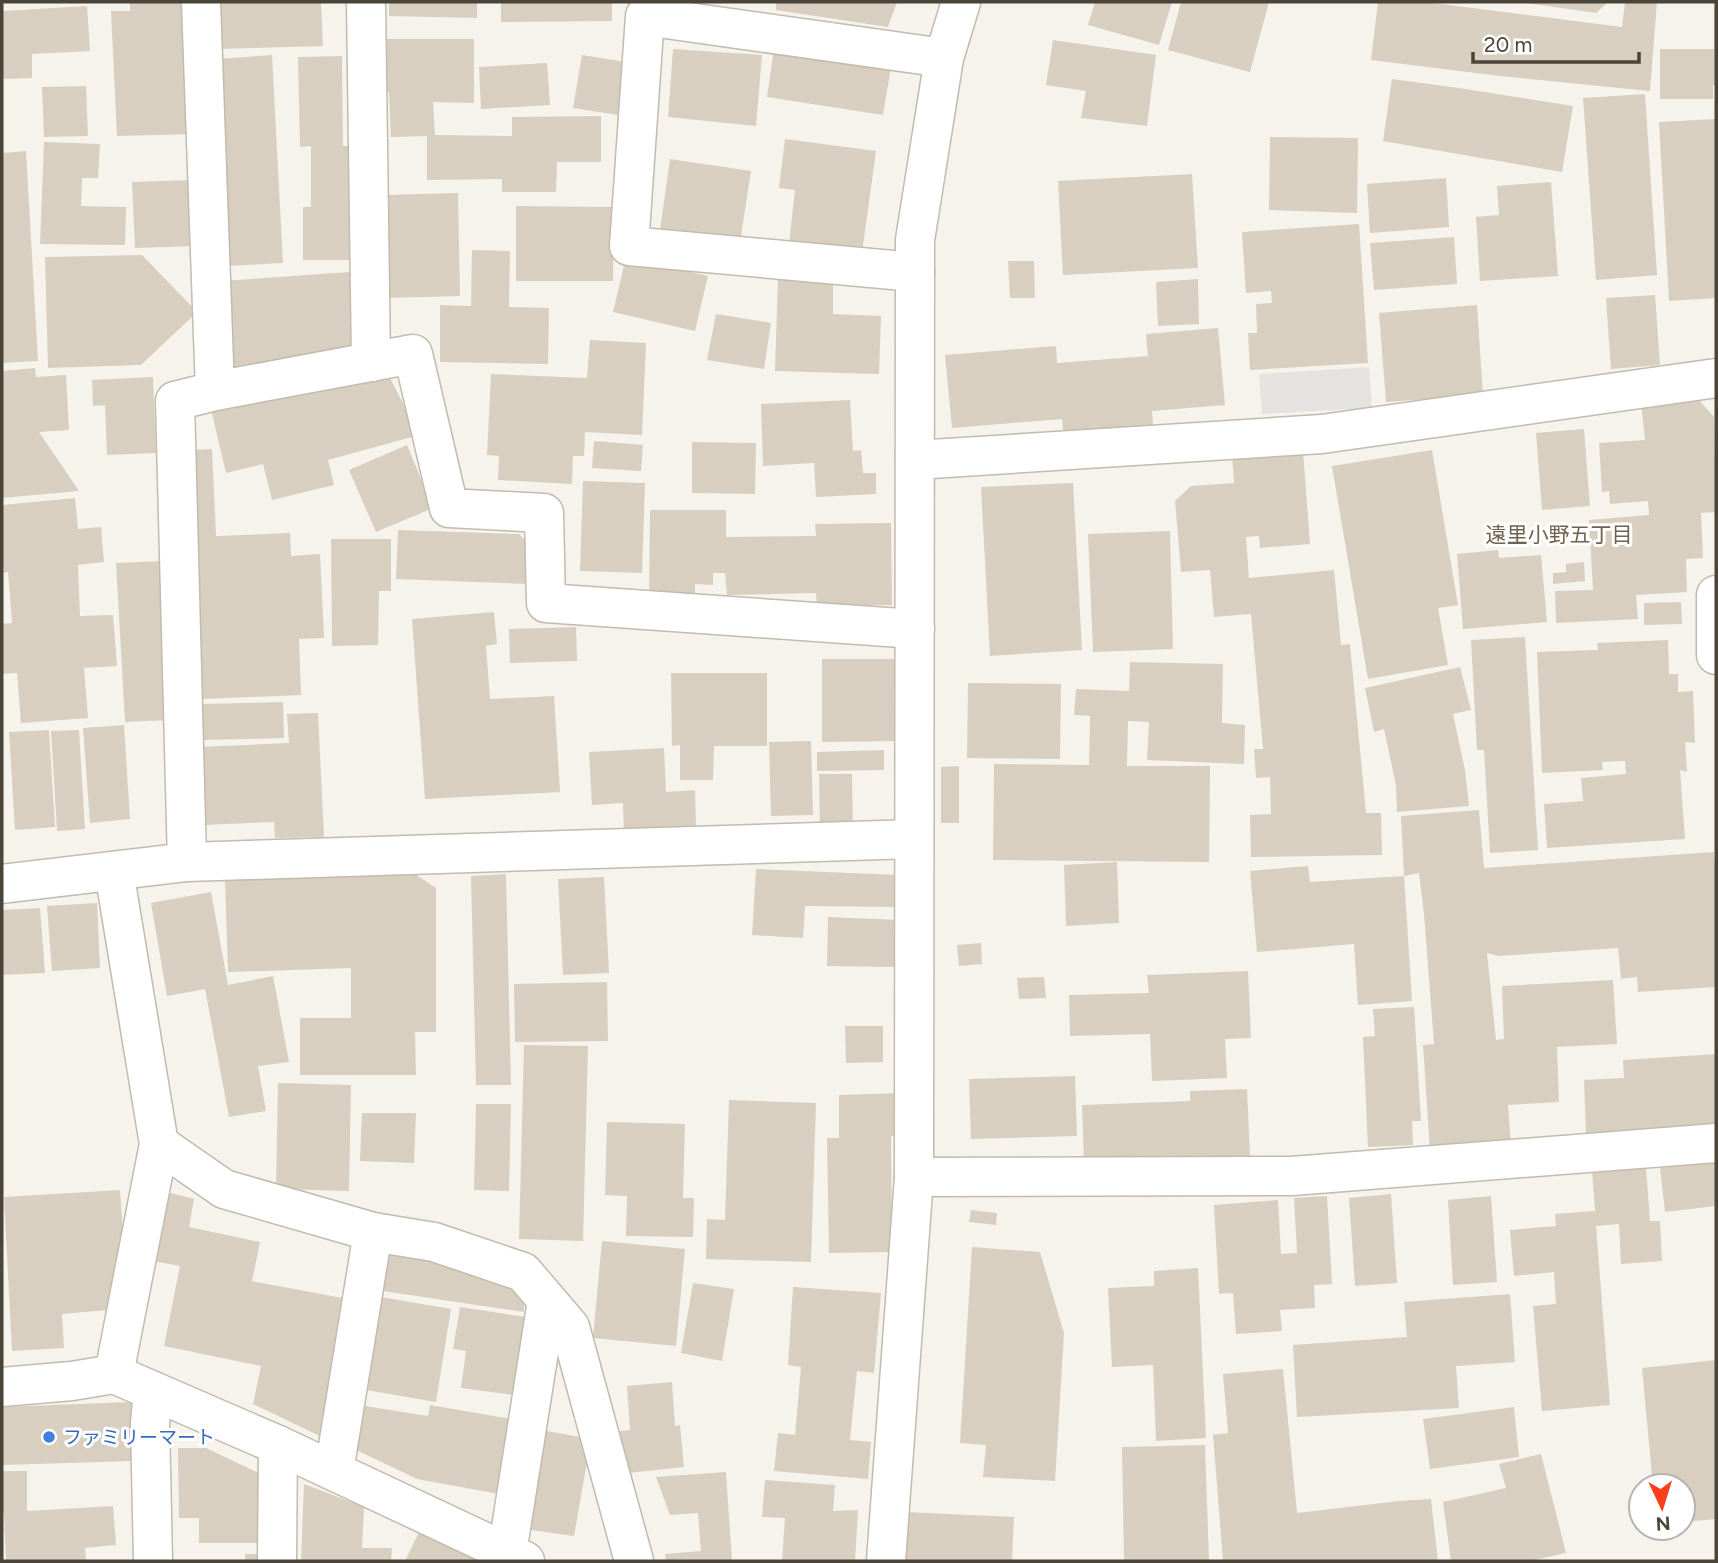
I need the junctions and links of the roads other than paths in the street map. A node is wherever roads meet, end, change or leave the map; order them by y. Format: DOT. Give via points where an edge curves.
graph roads {
  1 [pos="201,2"];
  2 [pos="366,2"];
  3 [pos="961,2"];
  4 [pos="944,58"];
  5 [pos="915,272"];
  6 [pos="371,362"];
  7 [pos="1716,378"];
  8 [pos="215,391"];
  9 [pos="915,460"];
  10 [pos="1716,595"];
  11 [pos="915,629"];
  12 [pos="1716,655"];
  13 [pos="914,838"];
  14 [pos="187,862"];
  15 [pos="114,871"];
  16 [pos="2,884"];
  17 [pos="1716,1143"];
  18 [pos="159,1144"];
  19 [pos="914,1177"];
  20 [pos="373,1232"];
  21 [pos="547,1301"];
  22 [pos="114,1374"];
  23 [pos="2,1387"];
  24 [pos="153,1391"];
  25 [pos="278,1445"];
  26 [pos="334,1471"];
  27 [pos="516,1557"];
  28 [pos="153,1561"];
  29 [pos="277,1561"];
  30 [pos="635,1561"];
  31 [pos="886,1561"];
  1 -- 8 [label="street"];
  2 -- 6 [label="street"];
  3 -- 4 [label="street"];
  4 -- 5 [label="street" via="915,240"];
  4 -- 5 [label="street" via="645,16 629,246"];
  5 -- 9 [label="street"];
  6 -- 8 [label="street"];
  6 -- 11 [label="street" via="413,354 449,508 544,513 546,603"];
  7 -- 9 [label="street" via="1322,434"];
  8 -- 14 [label="street" via="175,401"];
  9 -- 11 [label="street"];
  10 -- 12 [label="street"];
  11 -- 13 [label="street"];
  13 -- 14 [label="street"];
  13 -- 19 [label="street"];
  14 -- 15 [label="street"];
  15 -- 16 [label="street"];
  15 -- 18 [label="street"];
  17 -- 19 [label="street" via="1292,1176"];
  18 -- 20 [label="street" via="224,1189"];
  18 -- 22 [label="street"];
  19 -- 31 [label="street"];
  20 -- 21 [label="street" via="434,1242 523,1272"];
  20 -- 26 [label="street"];
  21 -- 27 [label="street"];
  21 -- 30 [label="street" via="570,1327"];
  22 -- 23 [label="street"];
  22 -- 24 [label="street"];
  24 -- 25 [label="street"];
  24 -- 28 [label="street"];
  25 -- 26 [label="street"];
  25 -- 29 [label="street"];
  26 -- 27 [label="street"];
}
